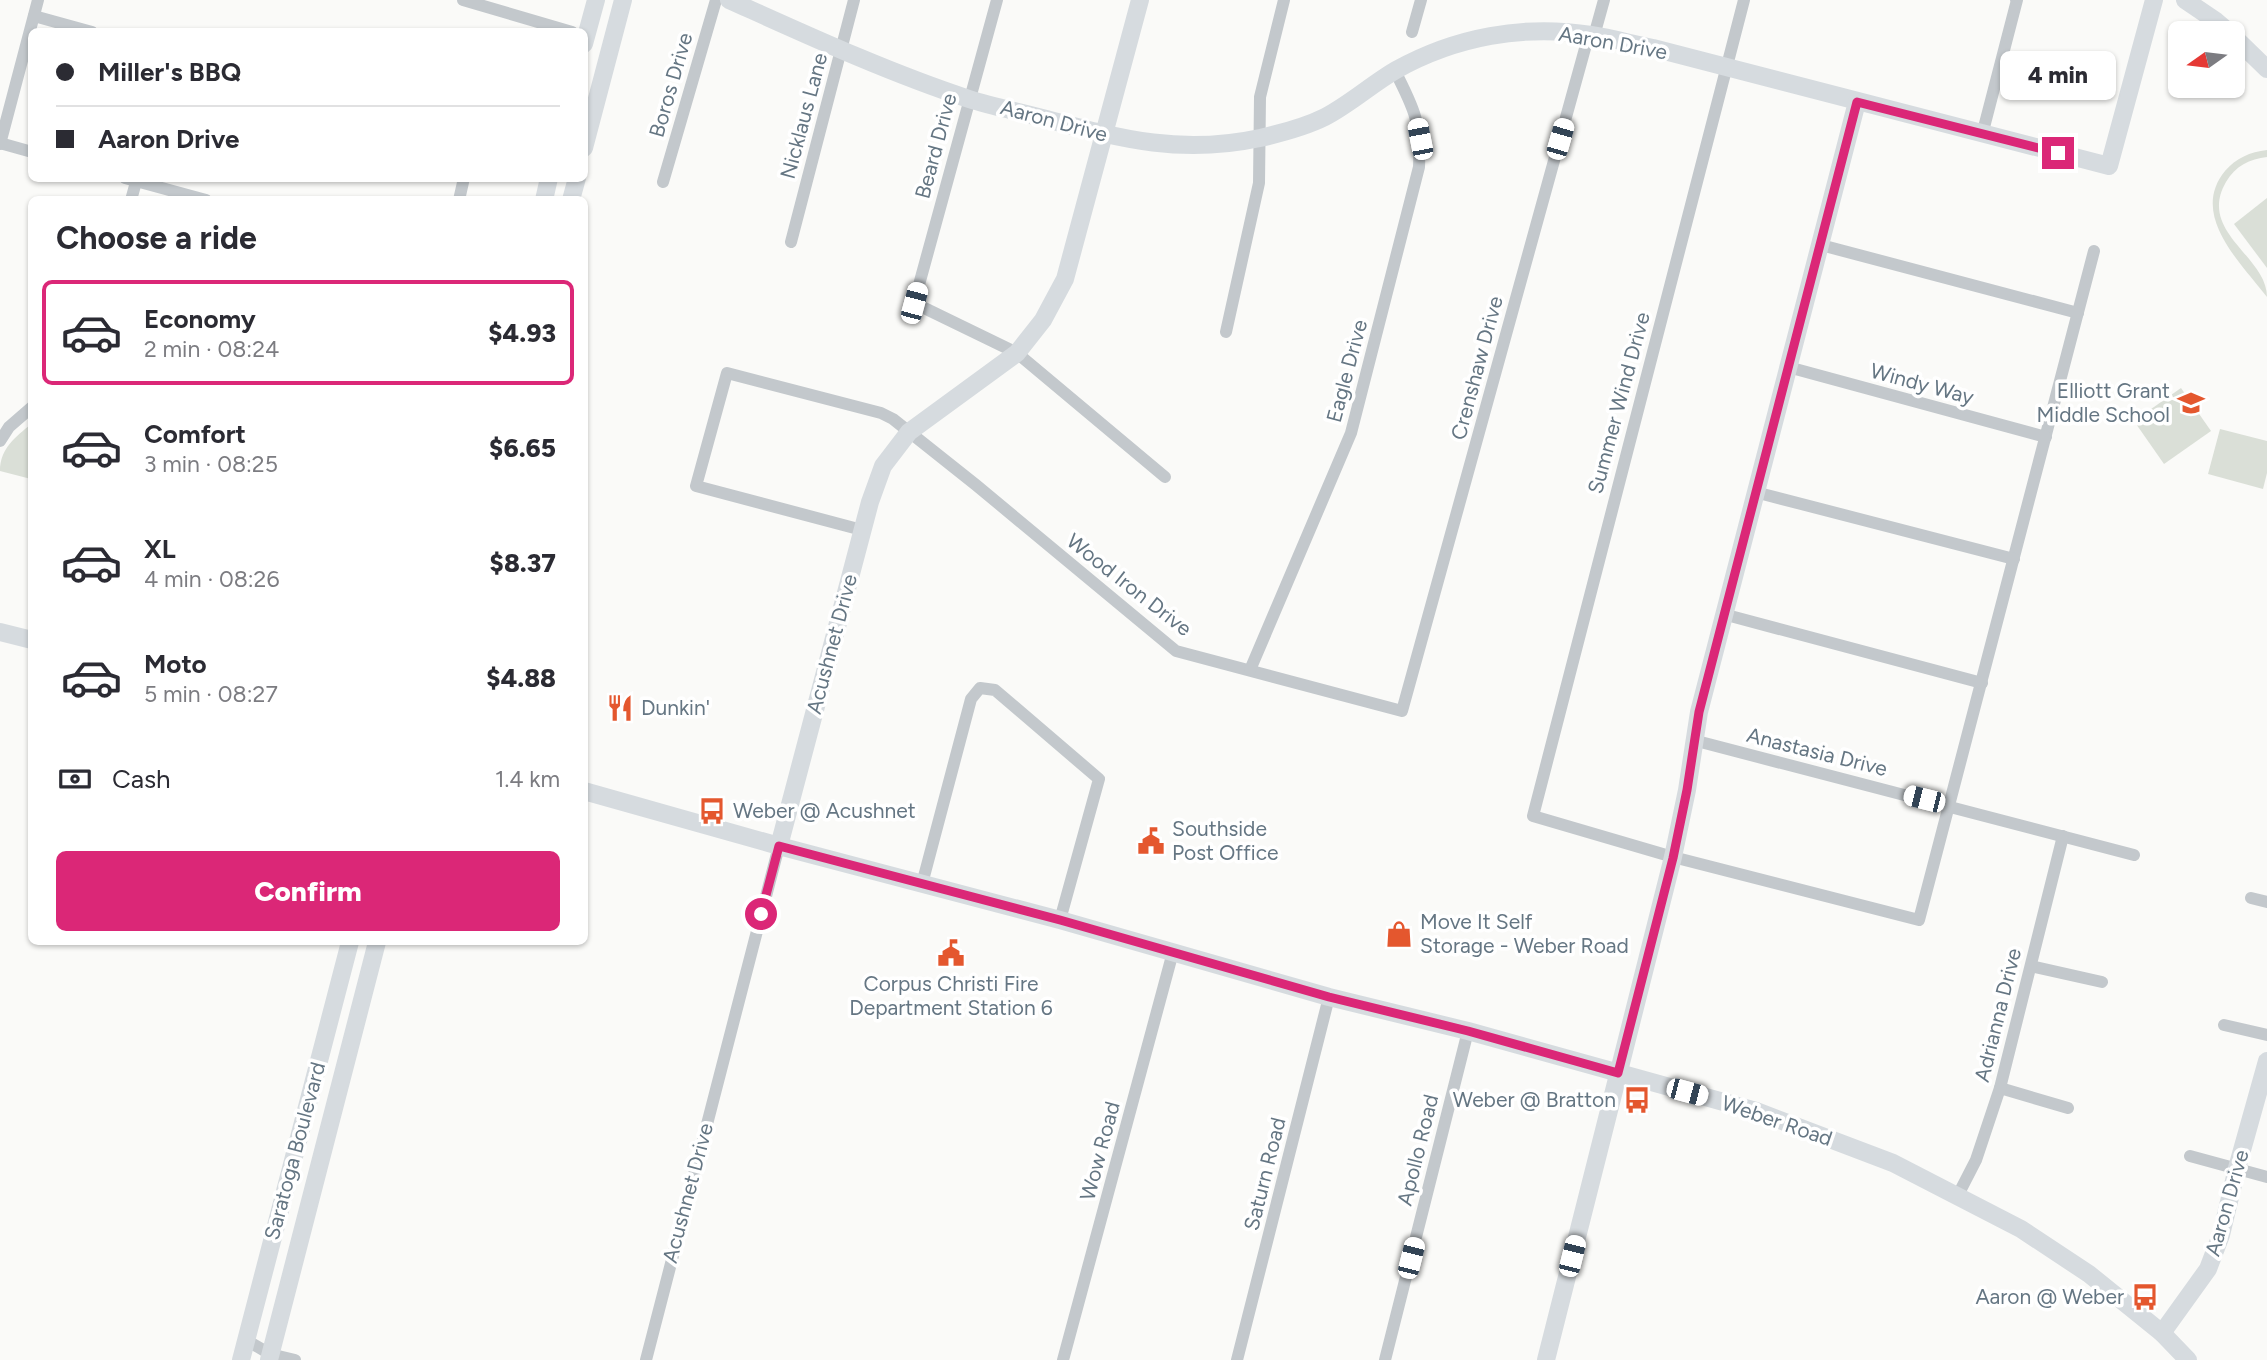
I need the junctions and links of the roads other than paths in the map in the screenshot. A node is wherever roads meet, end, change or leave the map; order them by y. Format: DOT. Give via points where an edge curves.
graph roads {
  1 [pos="38,0"];
  2 [pos="463,0"];
  3 [pos="596,0"];
  4 [pos="624,0"];
  5 [pos="716,0"];
  6 [pos="729,0"];
  7 [pos="854,0"];
  8 [pos="997,0"];
  9 [pos="1140,0"];
  10 [pos="1284,0"];
  11 [pos="1421,0"];
  12 [pos="1604,0"];
  13 [pos="1744,0"];
  14 [pos="2017,0"];
  15 [pos="2154,0"];
  16 [pos="2185,0"];
  17 [pos="34,16"];
  18 [pos="2217,21"];
  19 [pos="31,28"];
  20 [pos="78,28"];
  21 [pos="556,28"];
  22 [pos="585,28"];
  23 [pos="1412,32"];
  24 [pos="1592,35"];
  25 [pos="28,38"];
  26 [pos="2245,47"];
  27 [pos="842,51"];
  28 [pos="2265,64"];
  29 [pos="1728,68"];
  30 [pos="1395,71"];
  31 [pos="969,99"];
  32 [pos="1857,102"];
  33 [pos="588,133"];
  34 [pos="1105,135"];
  35 [pos="1982,135"];
  36 [pos="1260,138"];
  37 [pos="0,143"];
  38 [pos="28,151"];
  39 [pos="138,182"];
  40 [pos="663,182"];
  41 [pos="191,196"];
  42 [pos="791,242"];
  43 [pos="1821,245"];
  44 [pos="2094,251"];
  45 [pos="2078,313"];
  46 [pos="1226,332"];
  47 [pos="1017,353"];
  48 [pos="1788,368"];
  49 [pos="28,410"];
  50 [pos="0,416"];
  51 [pos="9,427"];
  52 [pos="909,432"];
  53 [pos="2046,438"];
  54 [pos="0,441"];
  55 [pos="1166,477"];
  56 [pos="1755,492"];
  57 [pos="862,530"];
  58 [pos="2014,559"];
  59 [pos="1723,614"];
  60 [pos="0,632"];
  61 [pos="28,639"];
  62 [pos="1250,670"];
  63 [pos="1982,683"];
  64 [pos="1402,711"];
  65 [pos="1693,740"];
  66 [pos="588,793"];
  67 [pos="1950,806"];
  68 [pos="2063,836"];
  69 [pos="779,846"];
  70 [pos="2134,855"];
  71 [pos="1673,858"];
  72 [pos="922,884"];
  73 [pos="2251,898"];
  74 [pos="2267,902"];
  75 [pos="1060,920"];
  76 [pos="349,945"];
  77 [pos="376,945"];
  78 [pos="1173,952"];
  79 [pos="2031,966"];
  80 [pos="2102,982"];
  81 [pos="1329,997"];
  82 [pos="2224,1025"];
  83 [pos="1468,1031"];
  84 [pos="2267,1035"];
  85 [pos="2267,1061"];
  86 [pos="1618,1073"];
  87 [pos="2000,1088"];
  88 [pos="2068,1108"];
  89 [pos="2190,1156"];
  90 [pos="2237,1168"];
  91 [pos="2267,1177"];
  92 [pos="1957,1198"];
  93 [pos="2162,1333"];
  94 [pos="246,1340"];
  95 [pos="269,1357"];
  96 [pos="241,1360"];
  97 [pos="295,1360"];
  98 [pos="646,1360"];
  99 [pos="1063,1360"];
  100 [pos="1237,1360"];
  101 [pos="1385,1360"];
  102 [pos="1546,1360"];
  103 [pos="2188,1360"];
  1 -- 17 [label="street"];
  2 -- 21 [label="street"];
  3 -- 22 [label="street"];
  4 -- 33 [label="street"];
  5 -- 40 [label="street, Boros Drive"];
  6 -- 27 [label="street, Aaron Drive"];
  7 -- 27 [label="street, Nicklaus Lane"];
  8 -- 31 [label="street, Beard Drive"];
  9 -- 34 [label="street, Acushnet Drive"];
  10 -- 36 [label="street" via="1260,97"];
  11 -- 23 [label="street"];
  12 -- 24 [label="street, Crenshaw Drive"];
  13 -- 29 [label="street, Summer Wind Drive"];
  14 -- 35 [label="street"];
  15 -- 35 [label="street, Aaron Drive" via="2109,166"];
  16 -- 18 [label="street"];
  17 -- 19 [label="street"];
  17 -- 20 [label="street"];
  24 -- 29 [label="street, Aaron Drive"];
  24 -- 30 [label="street, Aaron Drive" via="1534,30 1469,39 1430,52"];
  24 -- 64 [label="street, Crenshaw Drive"];
  25 -- 37 [label="street"];
  26 -- 28 [label="street"];
  27 -- 31 [label="street, Aaron Drive"];
  27 -- 42 [label="street, Nicklaus Lane"];
  29 -- 32 [label="street, Aaron Drive"];
  29 -- 71 [label="street, Summer Wind Drive" via="1533,816"];
  30 -- 36 [label="street, Aaron Drive" via="1327,116"];
  30 -- 62 [label="street, Eagle Drive" via="1415,109 1419,167 1351,433"];
  31 -- 34 [label="street, Aaron Drive"];
  31 -- 47 [label="street, Beard Drive" via="914,303"];
  32 -- 35 [label="street, Aaron Drive"];
  32 -- 43 [label="street"];
  34 -- 36 [label="street, Aaron Drive" via="1176,146"];
  34 -- 47 [label="street, Acushnet Drive" via="1065,279 1043,320"];
  36 -- 46 [label="street" via="1259,183"];
  37 -- 38 [label="street"];
  39 -- 41 [label="street"];
  43 -- 45 [label="street"];
  43 -- 48 [label="street"];
  44 -- 45 [label="street"];
  45 -- 53 [label="street"];
  47 -- 52 [label="street, Acushnet Drive"];
  47 -- 55 [label="street"];
  48 -- 53 [label="street, Windy Way"];
  48 -- 56 [label="street"];
  49 -- 51 [label="street"];
  50 -- 51 [label="street"];
  51 -- 54 [label="street"];
  52 -- 57 [label="street, Acushnet Drive" via="884,466"];
  52 -- 57 [label="street, Wood Iron Drive" via="881,413 727,373 696,486"];
  52 -- 62 [label="street, Wood Iron Drive" via="1176,651"];
  53 -- 58 [label="street"];
  56 -- 58 [label="street"];
  56 -- 59 [label="street"];
  57 -- 69 [label="street, Acushnet Drive"];
  58 -- 63 [label="street"];
  59 -- 63 [label="street"];
  59 -- 65 [label="street"];
  60 -- 61 [label="street"];
  62 -- 64 [label="street, Wood Iron Drive"];
  63 -- 67 [label="street"];
  65 -- 67 [label="street, Anastasia Drive"];
  65 -- 71 [label="street"];
  66 -- 69 [label="street, Weber Road"];
  67 -- 68 [label="street, Anastasia Drive"];
  67 -- 71 [label="street" via="1919,920"];
  68 -- 70 [label="street, Anastasia Drive"];
  68 -- 79 [label="street, Adrianna Drive"];
  69 -- 72 [label="street, Weber Road"];
  69 -- 98 [label="street, Acushnet Drive"];
  71 -- 86 [label="street"];
  72 -- 75 [label="street, Weber Road"];
  72 -- 75 [label="street" via="971,699 980,688 995,690 1098,779"];
  73 -- 74 [label="street"];
  75 -- 78 [label="street, Weber Road"];
  76 -- 94 [label="street, Saratoga Boulevard"];
  77 -- 95 [label="street, Saratoga Boulevard"];
  78 -- 81 [label="street, Weber Road"];
  78 -- 99 [label="street, Wow Road"];
  79 -- 80 [label="street"];
  79 -- 87 [label="street, Adrianna Drive"];
  81 -- 83 [label="street, Weber Road"];
  81 -- 100 [label="street, Saturn Road"];
  82 -- 84 [label="street"];
  83 -- 86 [label="street, Weber Road"];
  83 -- 101 [label="street, Apollo Road"];
  85 -- 90 [label="street, Aaron Drive"];
  86 -- 92 [label="street, Weber Road" via="1755,1111 1893,1163"];
  86 -- 102 [label="street"];
  87 -- 88 [label="street"];
  87 -- 92 [label="street, Adrianna Drive" via="1976,1160"];
  89 -- 90 [label="street"];
  90 -- 91 [label="street"];
  90 -- 93 [label="street, Aaron Drive" via="2208,1269"];
  92 -- 93 [label="street, Weber Road" via="2021,1228 2089,1273"];
  93 -- 103 [label="street, Weber Road"];
  94 -- 95 [label="street"];
  94 -- 96 [label="street, Saratoga Boulevard"];
  95 -- 97 [label="street"];
}
